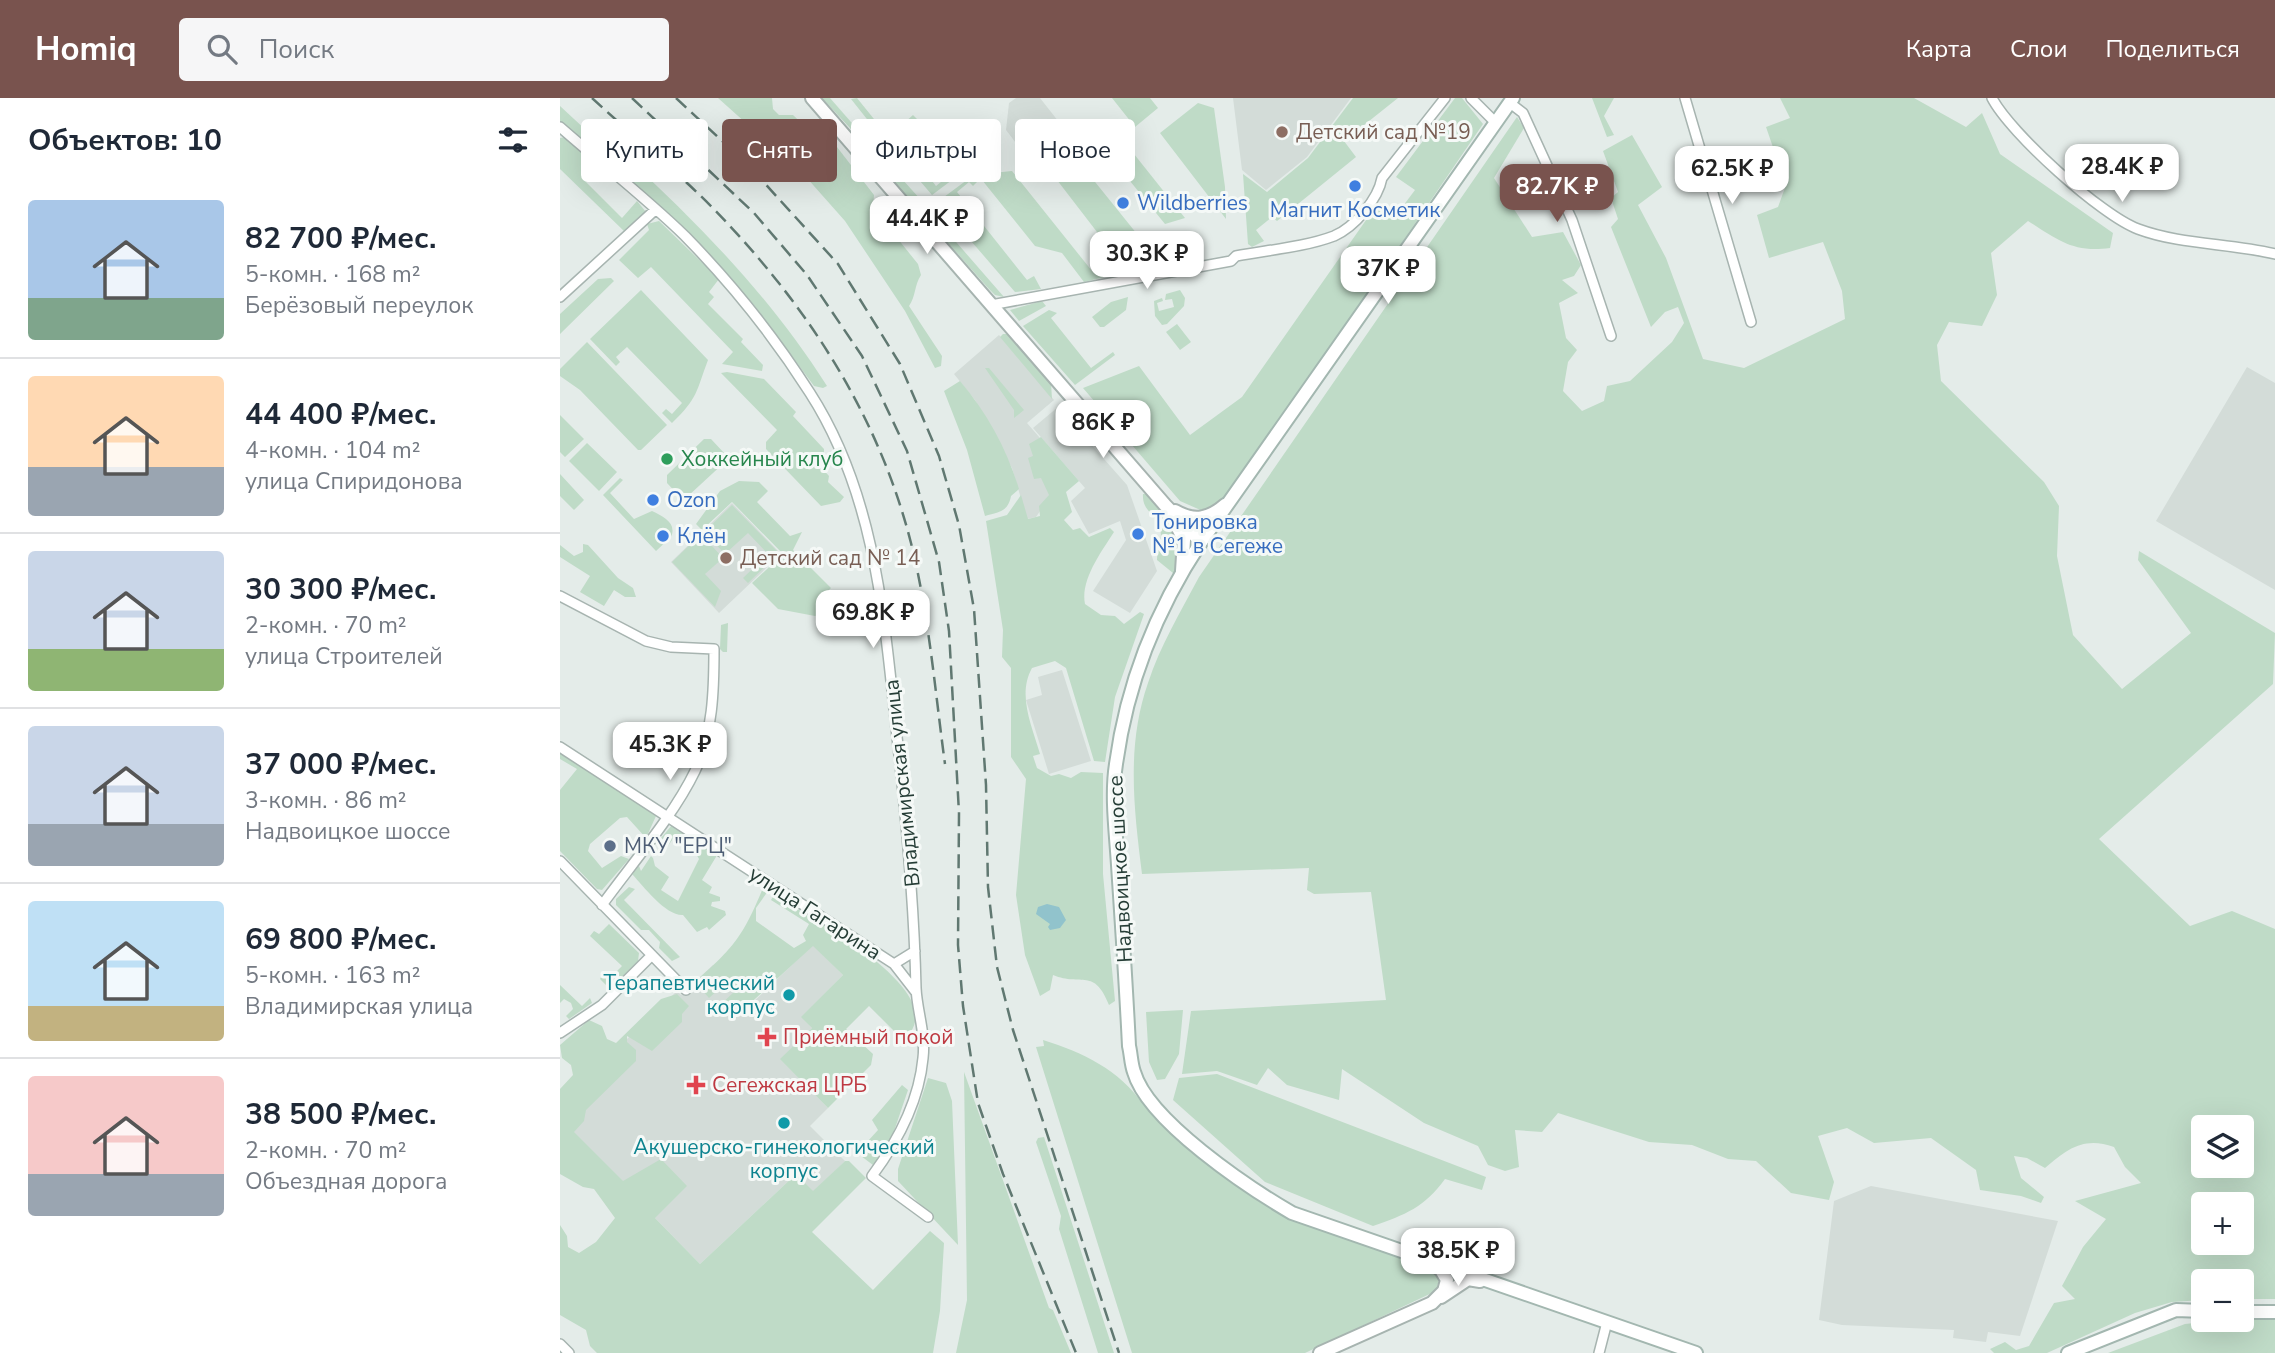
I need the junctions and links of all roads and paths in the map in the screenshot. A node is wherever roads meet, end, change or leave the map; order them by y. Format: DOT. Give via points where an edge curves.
graph roads {
  1 [pos="811,98"];
  2 [pos="1445,98"];
  3 [pos="1471,98"];
  4 [pos="1685,98"];
  5 [pos="1992,98"];
  6 [pos="1511,101"];
  7 [pos="1496,123"];
  8 [pos="560,127"];
  9 [pos="655,210"];
  10 [pos="2275,254"];
  11 [pos="560,297"];
  12 [pos="991,305"];
  13 [pos="1751,322"];
  14 [pos="1611,335"];
  15 [pos="1235,495"];
  16 [pos="1165,505"];
  17 [pos="1201,542"];
  18 [pos="1182,571"];
  19 [pos="560,596"];
  20 [pos="560,747"];
  21 [pos="666,816"];
  22 [pos="560,861"];
  23 [pos="602,905"];
  24 [pos="915,951"];
  25 [pos="652,955"];
  26 [pos="894,964"];
  27 [pos="686,990"];
  28 [pos="916,992"];
  29 [pos="560,1033"];
  30 [pos="928,1217"];
  31 [pos="1430,1261"];
  32 [pos="1498,1284"];
  33 [pos="1432,1303"];
  34 [pos="2191,1311"];
  35 [pos="2254,1312"];
  36 [pos="2275,1312"];
  37 [pos="1607,1322"];
  38 [pos="560,1344"];
  39 [pos="569,1353"];
  40 [pos="1320,1353"];
  41 [pos="1599,1353"];
  42 [pos="1696,1353"];
  43 [pos="2068,1353"];
  1 -- 12 [label="main road"];
  2 -- 12 [label="street" via="1382,178 1380,191 1335,235 1236,256 1231,261"];
  3 -- 7 [label="street"];
  4 -- 13 [label="street"];
  5 -- 10 [label="street" via="2024,141 2128,225 2161,236"];
  6 -- 7 [label="main road, Надвоицкое шоссе"];
  6 -- 14 [label="street" via="1523,113 1572,220"];
  7 -- 15 [label="main road, Надвоицкое шоссе"];
  8 -- 9 [label="street, Владимирская улица"];
  9 -- 11 [label="street"];
  9 -- 24 [label="street, Владимирская улица" via="714,267 811,395 860,497 885,620 913,890"];
  12 -- 16 [label="main road"];
  15 -- 16 [label="main road" via="1217,512 1198,519"];
  15 -- 17 [label="main road, Надвоицкое шоссе"];
  16 -- 17 [label="main road"];
  16 -- 18 [label="main road" via="1184,540"];
  17 -- 18 [label="main road, Надвоицкое шоссе"];
  18 -- 31 [label="main road, Надвоицкое шоссе" via="1147,642 1129,694 1115,766 1134,1073 1145,1095 1184,1136 1244,1185 1292,1213"];
  19 -- 21 [label="street" via="646,641 714,649 714,695 707,735 695,772"];
  20 -- 21 [label="street, улица Гагарина"];
  21 -- 23 [label="street"];
  21 -- 26 [label="street, улица Гагарина"];
  22 -- 23 [label="street"];
  23 -- 25 [label="street"];
  24 -- 26 [label="street, улица Гагарина"];
  24 -- 28 [label="street, Владимирская улица"];
  25 -- 27 [label="street"];
  25 -- 29 [label="street" via="602,1004"];
  26 -- 28 [label="street, улица Гагарина"];
  28 -- 30 [label="street, Владимирская улица" via="923,1039 917,1085 907,1120 872,1176"];
  31 -- 32 [label="main road, Надвоицкое шоссе"];
  31 -- 33 [label="main road" via="1447,1280"];
  32 -- 33 [label="main road" via="1468,1279"];
  32 -- 37 [label="main road, Надвоицкое шоссе"];
  33 -- 40 [label="main road"];
  34 -- 43 [label="main road" via="2176,1310"];
  35 -- 36 [label="main road"];
  37 -- 41 [label="street"];
  37 -- 42 [label="main road, Надвоицкое шоссе"];
  38 -- 39 [label="street"];
}
